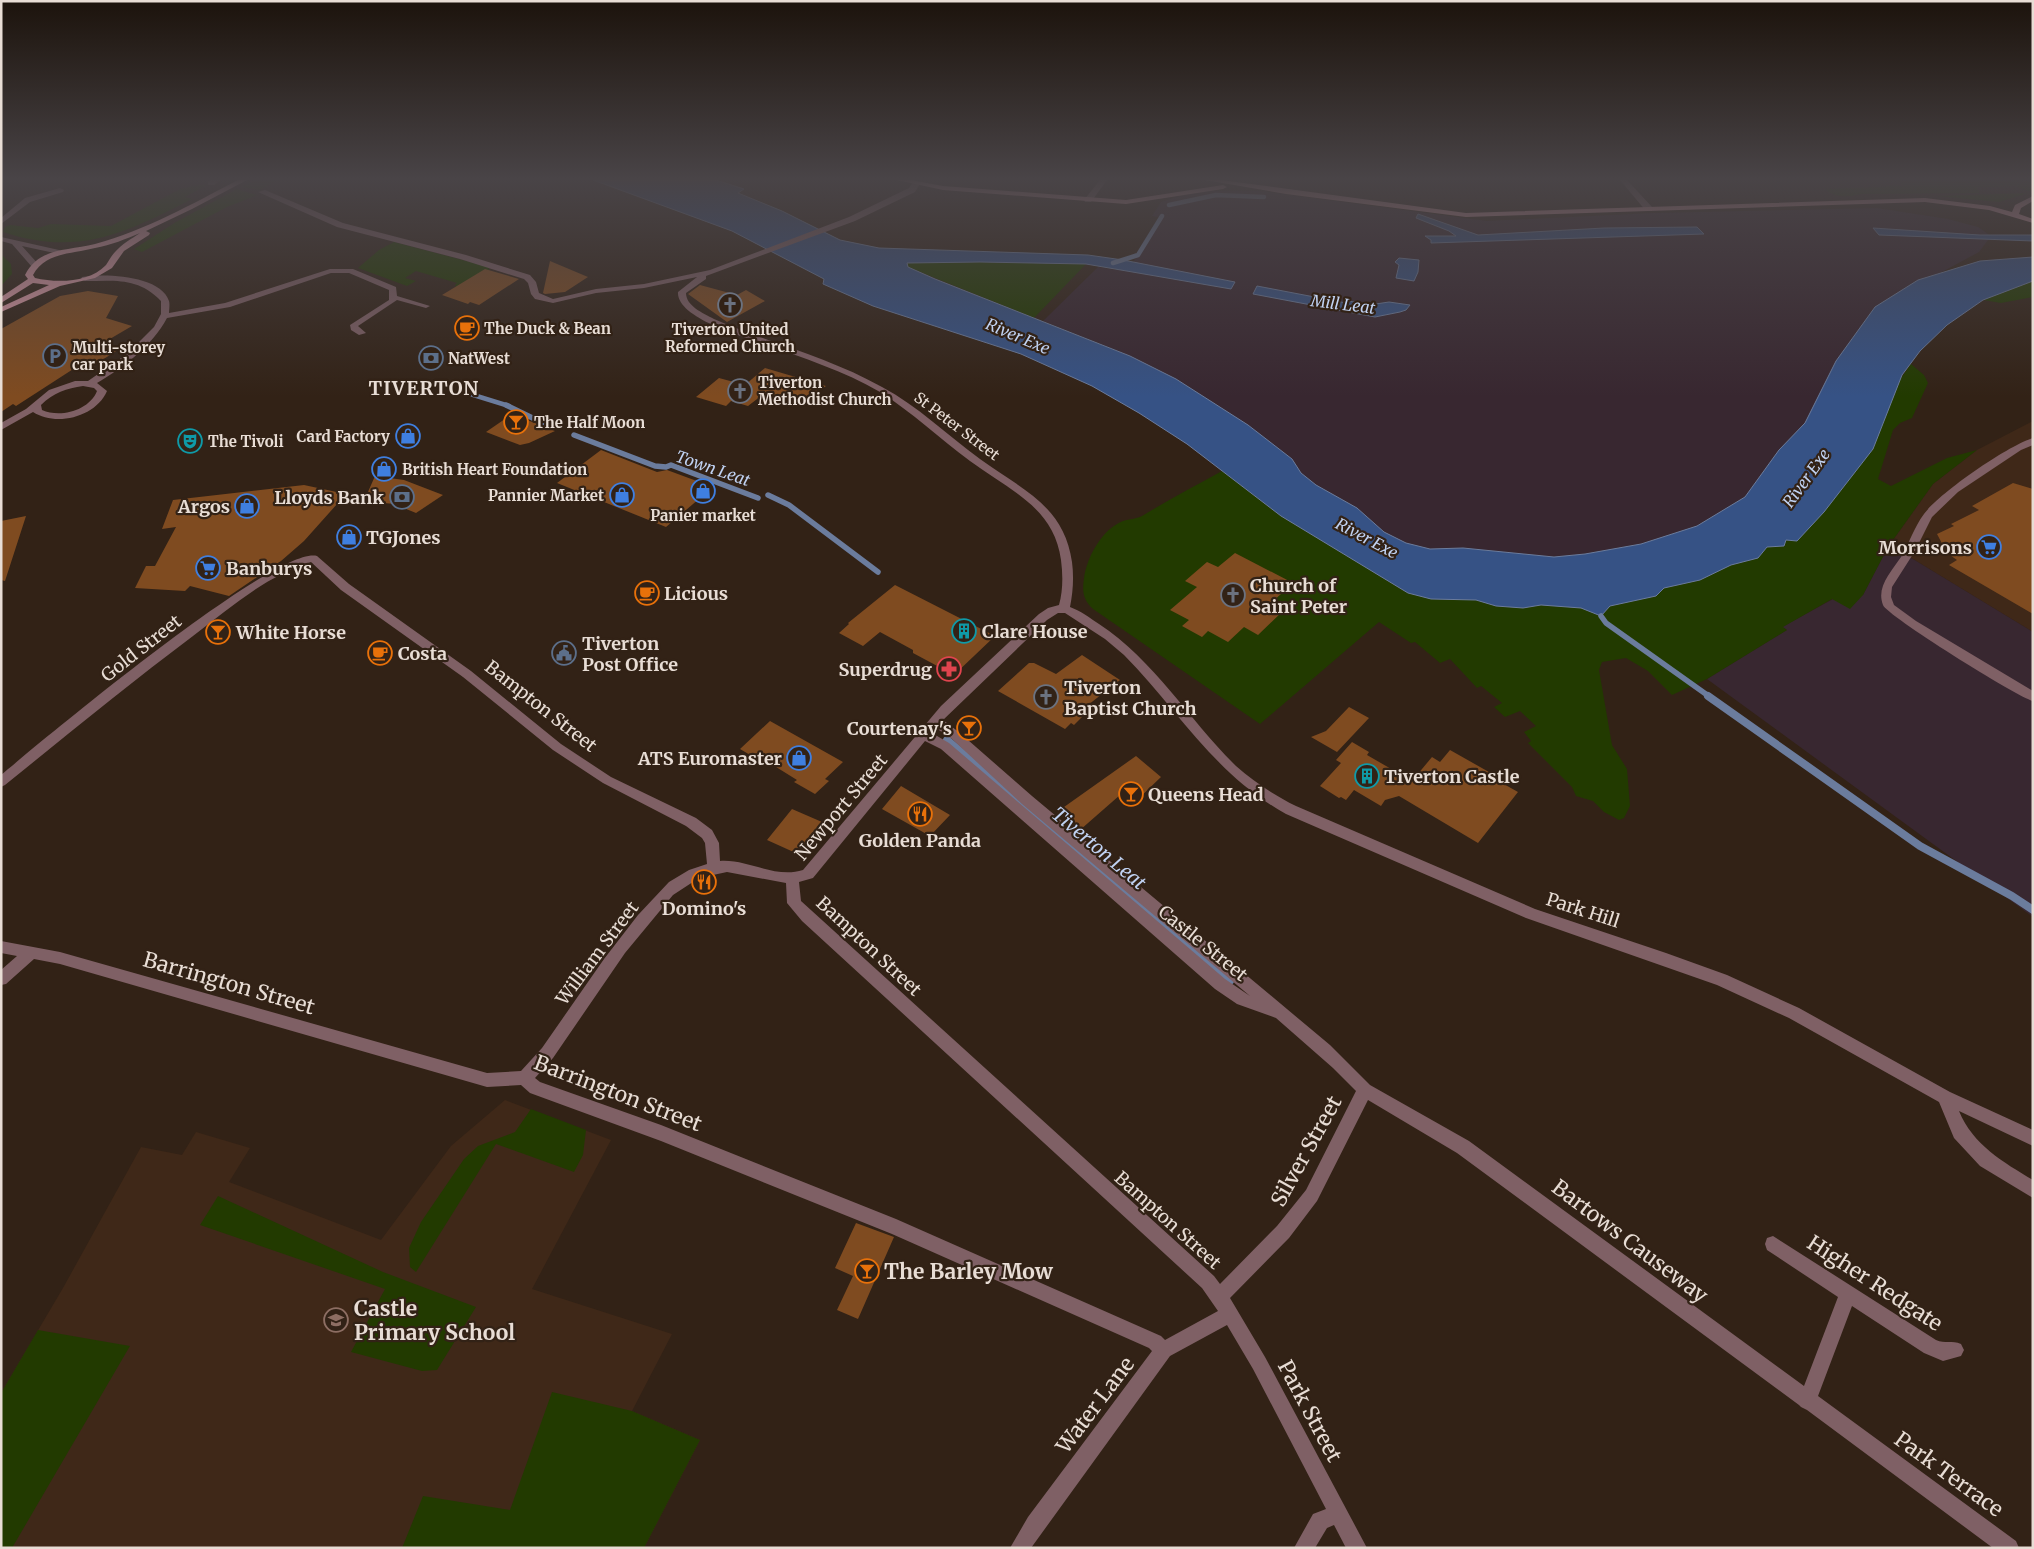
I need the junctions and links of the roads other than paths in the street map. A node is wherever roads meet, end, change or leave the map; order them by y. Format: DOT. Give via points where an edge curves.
graph roads {
  1 [pos="23,252"];
  2 [pos="59,252"];
  3 [pos="112,252"];
  4 [pos="119,252"];
  5 [pos="447,252"];
  6 [pos="767,252"];
  7 [pos="114,256"];
  8 [pos="35,265"];
  9 [pos="110,265"];
  10 [pos="712,272"];
  11 [pos="84,279"];
  12 [pos="128,279"];
  13 [pos="32,280"];
  14 [pos="59,284"];
  15 [pos="393,298"];
  16 [pos="1,301"];
  17 [pos="426,306"];
  18 [pos="1,310"];
  19 [pos="166,316"];
  20 [pos="362,333"];
  21 [pos="89,384"];
  22 [pos="37,406"];
  23 [pos="49,416"];
  24 [pos="1,426"];
  25 [pos="1,430"];
  26 [pos="2033,441"];
  27 [pos="313,558"];
  28 [pos="1064,609"];
  29 [pos="2033,697"];
  30 [pos="935,721"];
  31 [pos="924,735"];
  32 [pos="1,782"];
  33 [pos="714,868"];
  34 [pos="792,879"];
  35 [pos="1,947"];
  36 [pos="32,952"];
  37 [pos="1,978"];
  38 [pos="1281,1015"];
  39 [pos="524,1078"];
  40 [pos="1365,1090"];
  41 [pos="1945,1097"];
  42 [pos="2033,1138"];
  43 [pos="2033,1190"];
  44 [pos="1772,1244"];
  45 [pos="1848,1294"];
  46 [pos="1220,1297"];
  47 [pos="1230,1314"];
  48 [pos="1164,1350"];
  49 [pos="1955,1350"];
  50 [pos="1807,1401"];
  51 [pos="1861,1440"];
  52 [pos="1338,1514"];
  53 [pos="1020,1548"];
  54 [pos="1304,1548"];
  55 [pos="1357,1548"];
  56 [pos="2009,1548"];
  1 -- 8 [label="street"];
  2 -- 8 [label="main road"];
  3 -- 7 [label="main road"];
  4 -- 7 [label="main road"];
  5 -- 10 [label="street" via="527,277 535,294 546,300"];
  6 -- 10 [label="street"];
  7 -- 9 [label="main road"];
  8 -- 13 [label="main road" via="29,275"];
  9 -- 11 [label="main road"];
  9 -- 12 [label="street"];
  10 -- 28 [label="street, St Peter Street" via="682,292 688,306 713,321 866,381 1034,500 1062,537 1067,599"];
  11 -- 12 [label="street"];
  11 -- 14 [label="main road"];
  12 -- 19 [label="street" via="160,293 166,300"];
  13 -- 14 [label="main road"];
  13 -- 16 [label="main road"];
  14 -- 18 [label="main road"];
  15 -- 17 [label="street"];
  15 -- 19 [label="street" via="392,288 350,271 330,271 227,305"];
  15 -- 20 [label="street" via="354,325"];
  19 -- 21 [label="street" via="133,353"];
  21 -- 22 [label="street" via="71,385 52,392"];
  21 -- 23 [label="street" via="102,391 92,405 66,415"];
  22 -- 23 [label="street" via="37,411"];
  22 -- 24 [label="street"];
  23 -- 25 [label="street"];
  26 -- 29 [label="street" via="1954,490 1928,515 1887,587 1886,597 1889,607 1912,624"];
  27 -- 32 [label="street, Gold Street" via="300,561 266,579 216,613"];
  27 -- 33 [label="street, Bampton Street" via="345,587 467,674 557,747 607,780 691,822 707,834 712,843"];
  28 -- 30 [label="street, Newport Street" via="1042,617"];
  28 -- 41 [label="street, Park Hill" via="1099,629 1136,659 1215,751 1253,787 1291,810 1531,914 1722,980 1794,1013"];
  30 -- 31 [label="street, Newport Street"];
  30 -- 38 [label="street, Castle Street"];
  31 -- 34 [label="street, Newport Street" via="816,867 808,874"];
  31 -- 38 [label="street, Castle Street" via="945,746 1220,984 1242,999"];
  33 -- 34 [label="street" via="727,866"];
  33 -- 39 [label="street, William Street" via="677,884 646,915 614,955 547,1055"];
  34 -- 46 [label="street, Bampton Street" via="794,903 807,917 1173,1248"];
  35 -- 36 [label="street, Barrington Street"];
  36 -- 37 [label="street"];
  36 -- 39 [label="street, Barrington Street" via="291,1022 487,1080"];
  38 -- 40 [label="street, Castle Street" via="1312,1038"];
  39 -- 48 [label="street, Barrington Street" via="535,1088 661,1133 905,1231 1155,1342"];
  40 -- 46 [label="street, Silver Street" via="1303,1208"];
  40 -- 50 [label="street, Bartows Causeway" via="1463,1147 1510,1180"];
  41 -- 42 [label="street, Park Hill"];
  41 -- 43 [label="street" via="1960,1133 1986,1160"];
  44 -- 45 [label="street, Higher Redgate"];
  45 -- 49 [label="street, Higher Redgate" via="1930,1347 1943,1352"];
  45 -- 50 [label="street"];
  46 -- 47 [label="street, Park Street"];
  47 -- 48 [label="street, Water Lane"];
  47 -- 52 [label="street, Park Street" via="1294,1426"];
  48 -- 53 [label="street, Water Lane"];
  50 -- 51 [label="street, Bartows Causeway"];
  51 -- 56 [label="street, Park Terrace"];
  52 -- 54 [label="street" via="1320,1521"];
  52 -- 55 [label="street, Park Street"];
}
